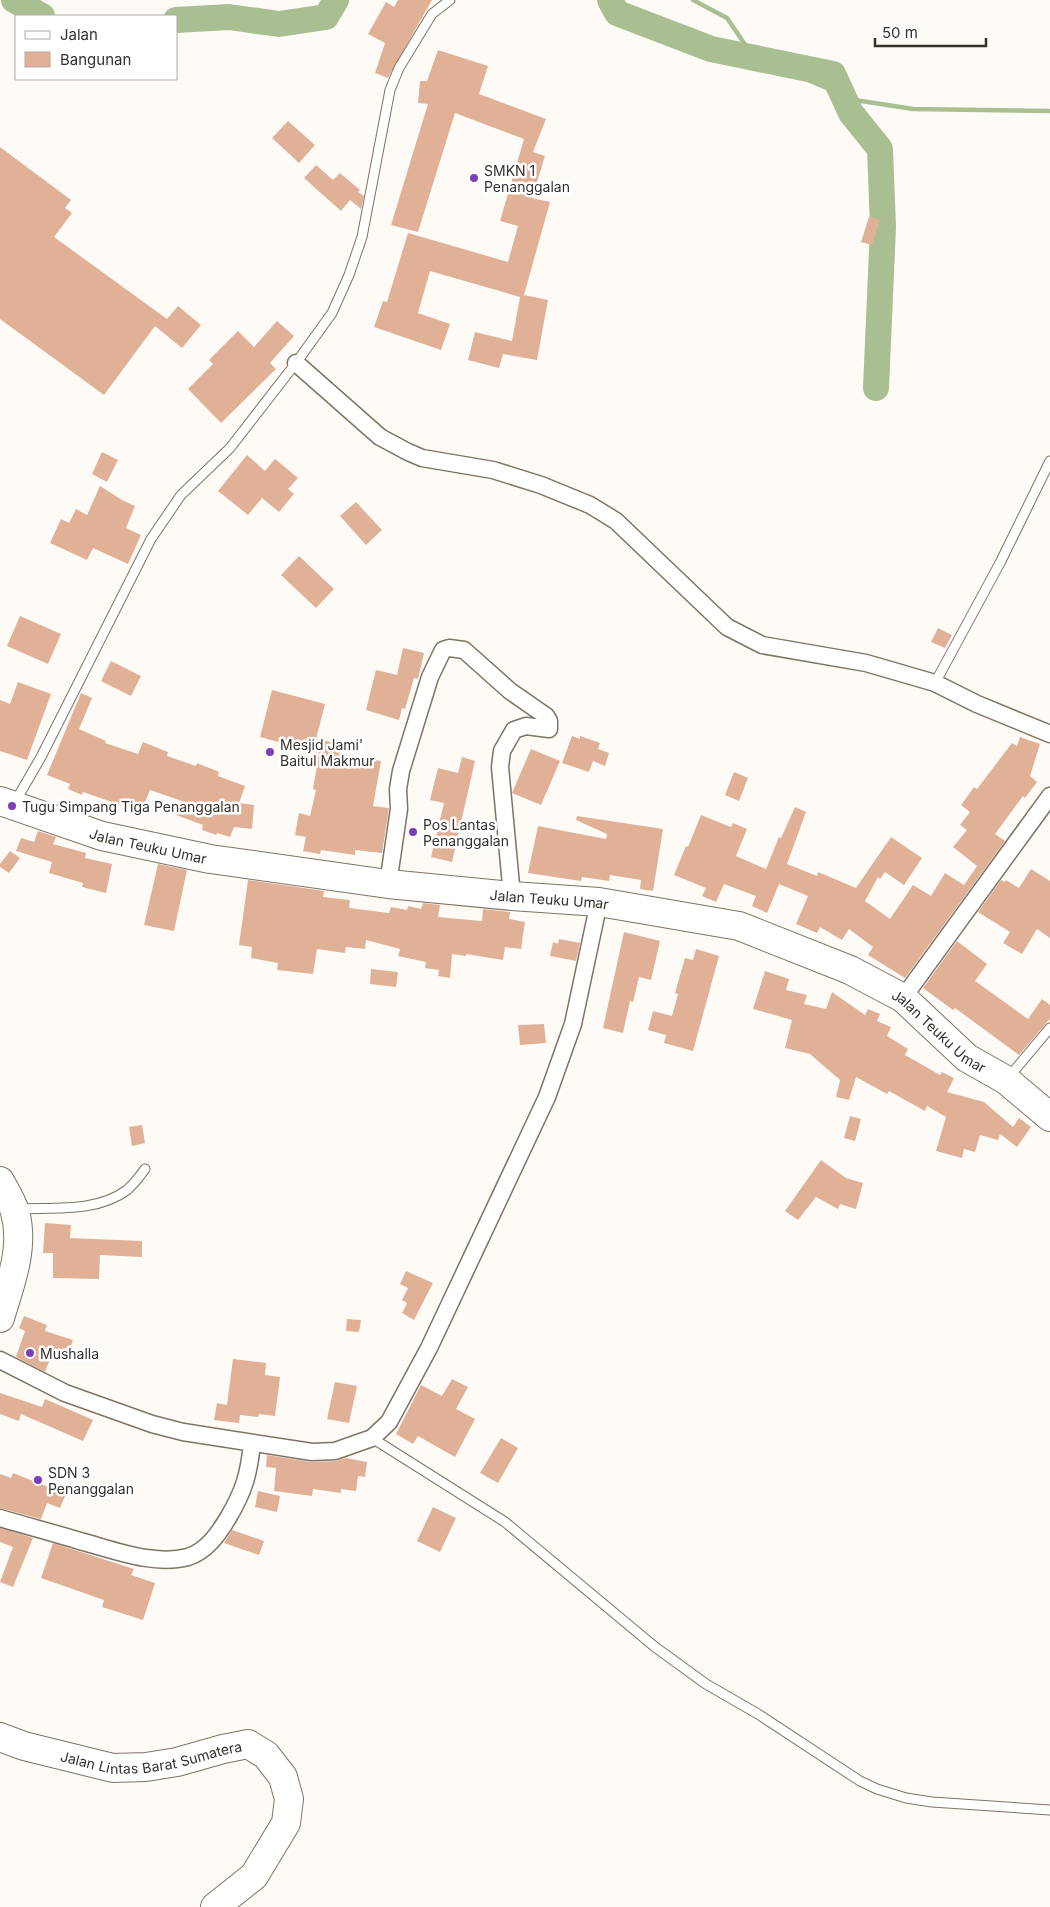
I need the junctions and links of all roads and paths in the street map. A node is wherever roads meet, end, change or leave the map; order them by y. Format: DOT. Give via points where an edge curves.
graph roads {
  1 [pos="450,0"];
  2 [pos="296,363"];
  3 [pos="1050,461"];
  4 [pos="935,683"];
  5 [pos="1050,734"];
  6 [pos="1050,796"];
  7 [pos="4,811"];
  8 [pos="388,884"];
  9 [pos="512,896"];
  10 [pos="599,902"];
  11 [pos="903,998"];
  12 [pos="1050,1028"];
  13 [pos="1006,1080"];
  14 [pos="1050,1117"];
  15 [pos="145,1169"];
  16 [pos="0,1181"];
  17 [pos="14,1209"];
  18 [pos="0,1318"];
  19 [pos="0,1360"];
  20 [pos="372,1438"];
  21 [pos="252,1443"];
  22 [pos="0,1518"];
  23 [pos="0,1737"];
  24 [pos="1050,1810"];
  25 [pos="215,1907"];
  1 -- 2 [label="lane" via="432,14 399,68 390,90 356,256 332,313"];
  2 -- 4 [label="street" via="380,437 408,452 422,458 493,470 590,504 616,521 727,627 762,645 866,663"];
  2 -- 7 [label="lane" via="230,448 181,495 151,539 41,757"];
  3 -- 4 [label="lane"];
  4 -- 5 [label="street"];
  6 -- 11 [label="street"];
  7 -- 8 [label="highway, Jalan Teuku Umar" via="210,859"];
  8 -- 9 [label="highway, Jalan Teuku Umar"];
  8 -- 9 [label="street" via="401,771 434,666 443,650 455,648 464,650 549,721 549,729 526,726 514,730 502,751 501,786"];
  9 -- 10 [label="highway, Jalan Teuku Umar"];
  10 -- 11 [label="highway, Jalan Teuku Umar" via="740,926 850,970"];
  10 -- 20 [label="street" via="573,1024 547,1097 429,1348 389,1422"];
  11 -- 13 [label="highway, Jalan Teuku Umar" via="967,1058"];
  12 -- 13 [label="lane"];
  13 -- 14 [label="highway, Jalan Teuku Umar"];
  15 -- 17 [label="lane" via="128,1189 96,1204"];
  16 -- 17 [label="highway"];
  17 -- 18 [label="highway" via="19,1234 16,1262"];
  19 -- 21 [label="street" via="65,1393 143,1421"];
  20 -- 21 [label="street" via="335,1451 320,1452"];
  20 -- 24 [label="lane" via="505,1522 656,1648 706,1684 860,1781 906,1798 932,1802"];
  21 -- 22 [label="street" via="250,1468 236,1505 215,1538 190,1556 175,1559 129,1554"];
  23 -- 25 [label="highway, Jalan Lintas Barat Sumatera" via="113,1768 177,1762 248,1744 266,1755 284,1777 289,1799 286,1823 254,1876"];
}
